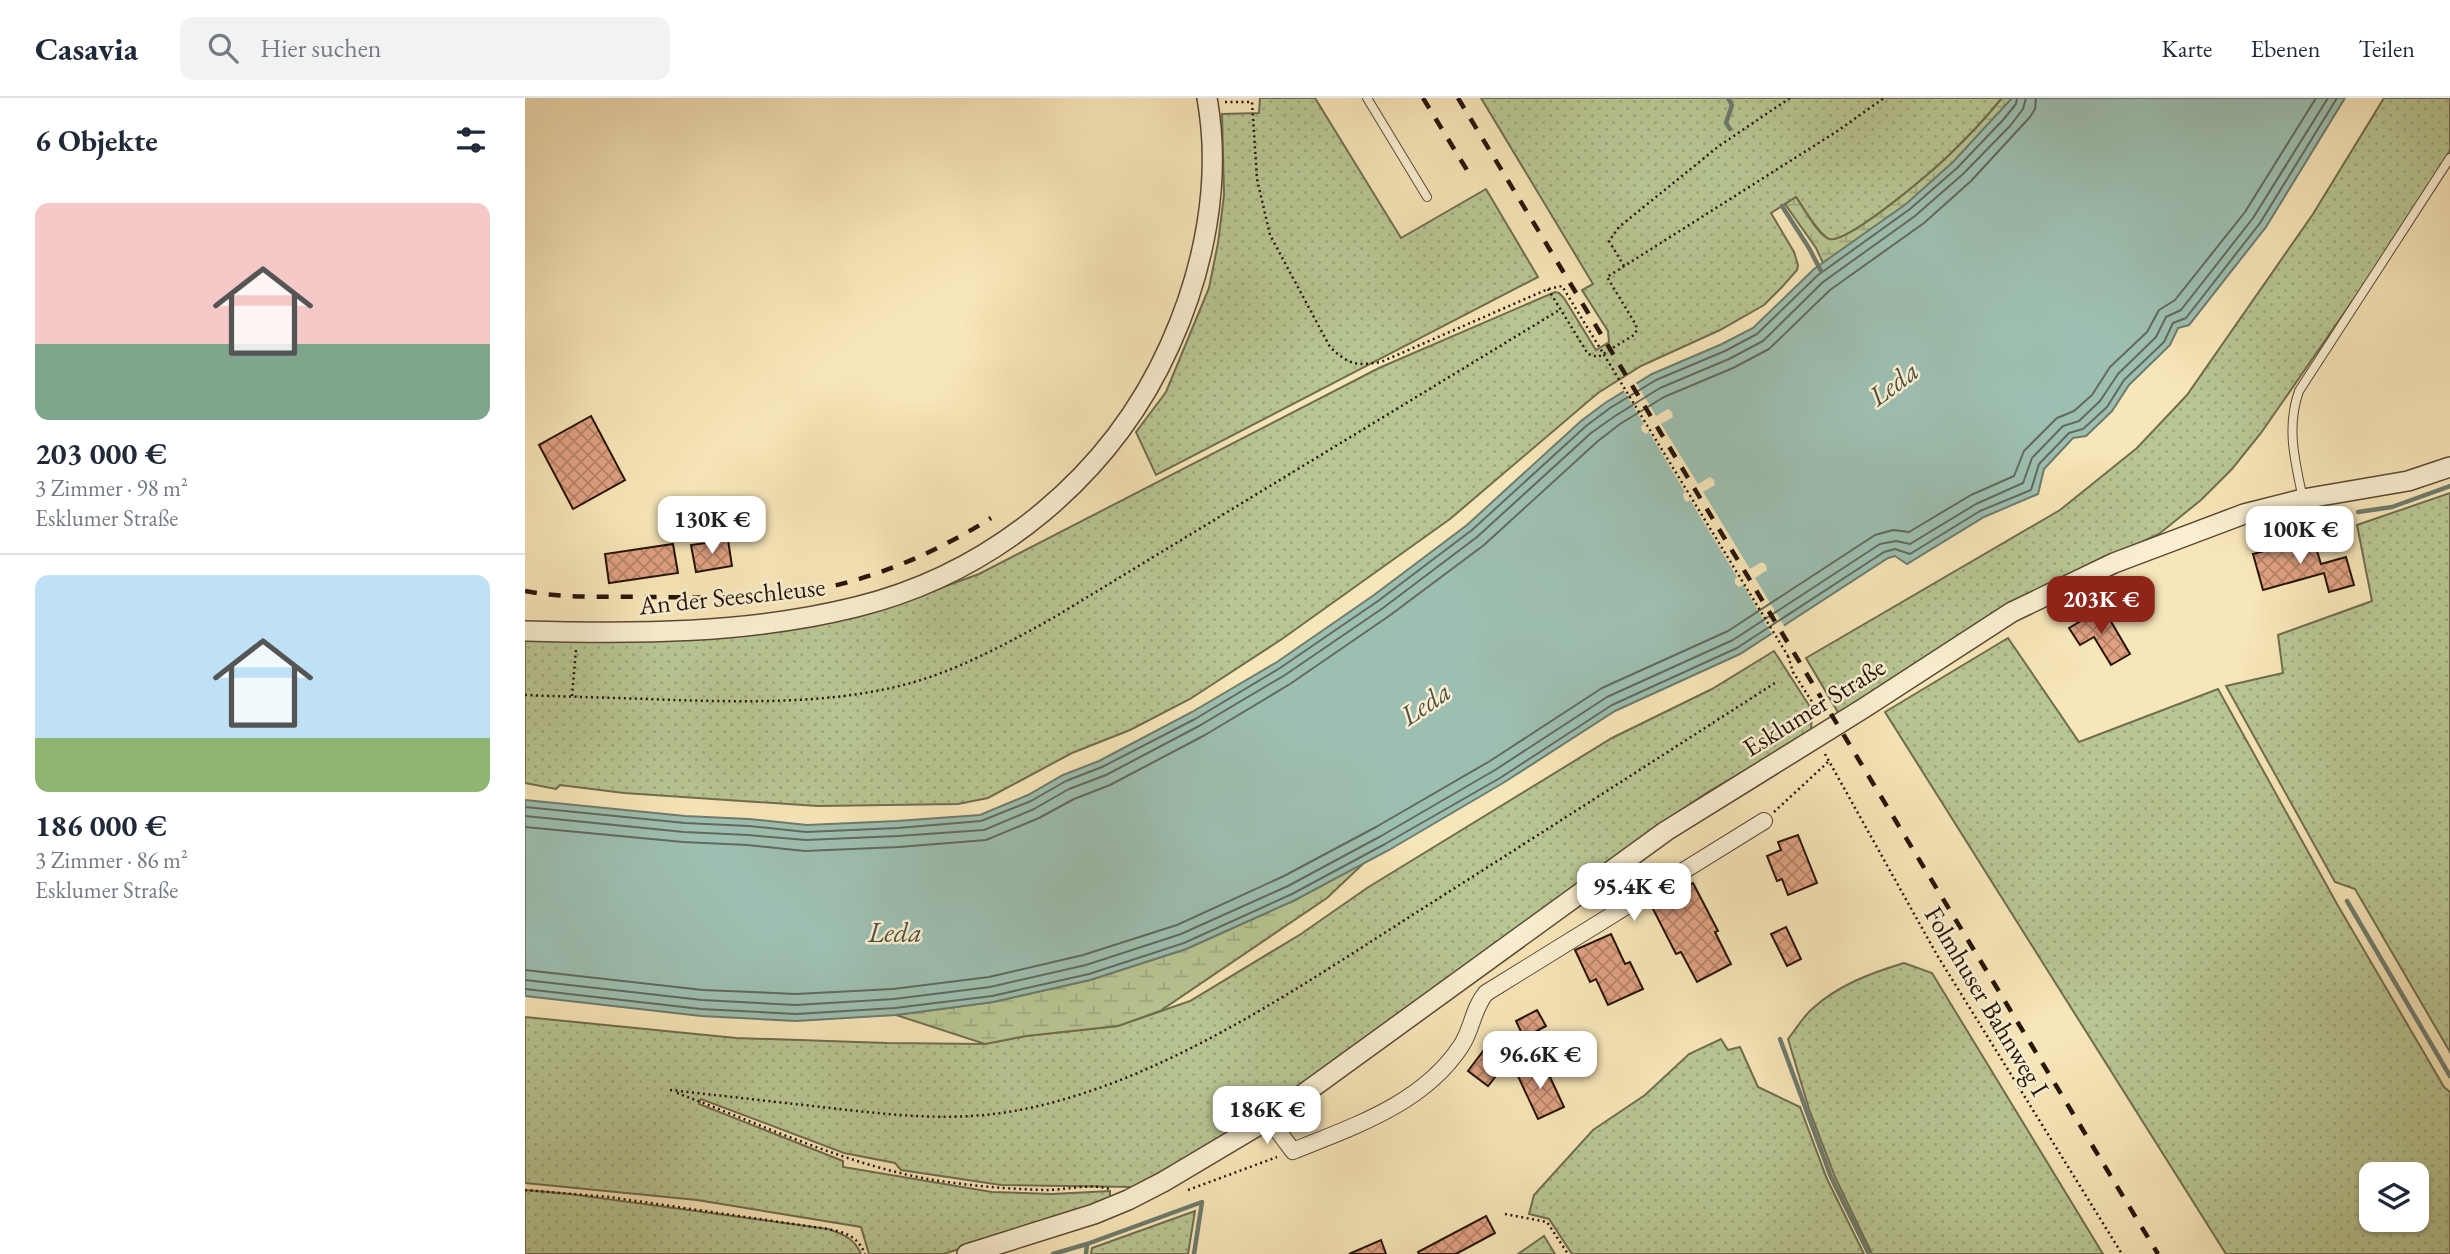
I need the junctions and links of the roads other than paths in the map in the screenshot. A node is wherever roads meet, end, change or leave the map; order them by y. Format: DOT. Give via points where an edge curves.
graph roads {
  1 [pos="1367,98"];
  2 [pos="1208,100"];
  3 [pos="2450,158"];
  4 [pos="1426,197"];
  5 [pos="2450,467"];
  6 [pos="2303,499"];
  7 [pos="525,631"];
  8 [pos="1764,821"];
  9 [pos="1269,1119"];
  10 [pos="967,1254"];
  1 -- 4 [label="lane"];
  2 -- 7 [label="street, An der Seeschleuse" via="1211,195 1193,284 1177,331 1156,377 1119,433 1080,479 1021,530 947,574 857,607 810,617 640,634"];
  3 -- 6 [label="lane" via="2298,391 2291,436"];
  5 -- 6 [label="street, Esklumer Straße" via="2408,481"];
  6 -- 9 [label="street, Esklumer Straße" via="2154,546 1994,622 1666,831"];
  8 -- 9 [label="street" via="1486,993 1462,1045 1412,1095 1374,1117 1293,1151"];
  9 -- 10 [label="street, Esklumer Straße" via="1128,1200"];
}
